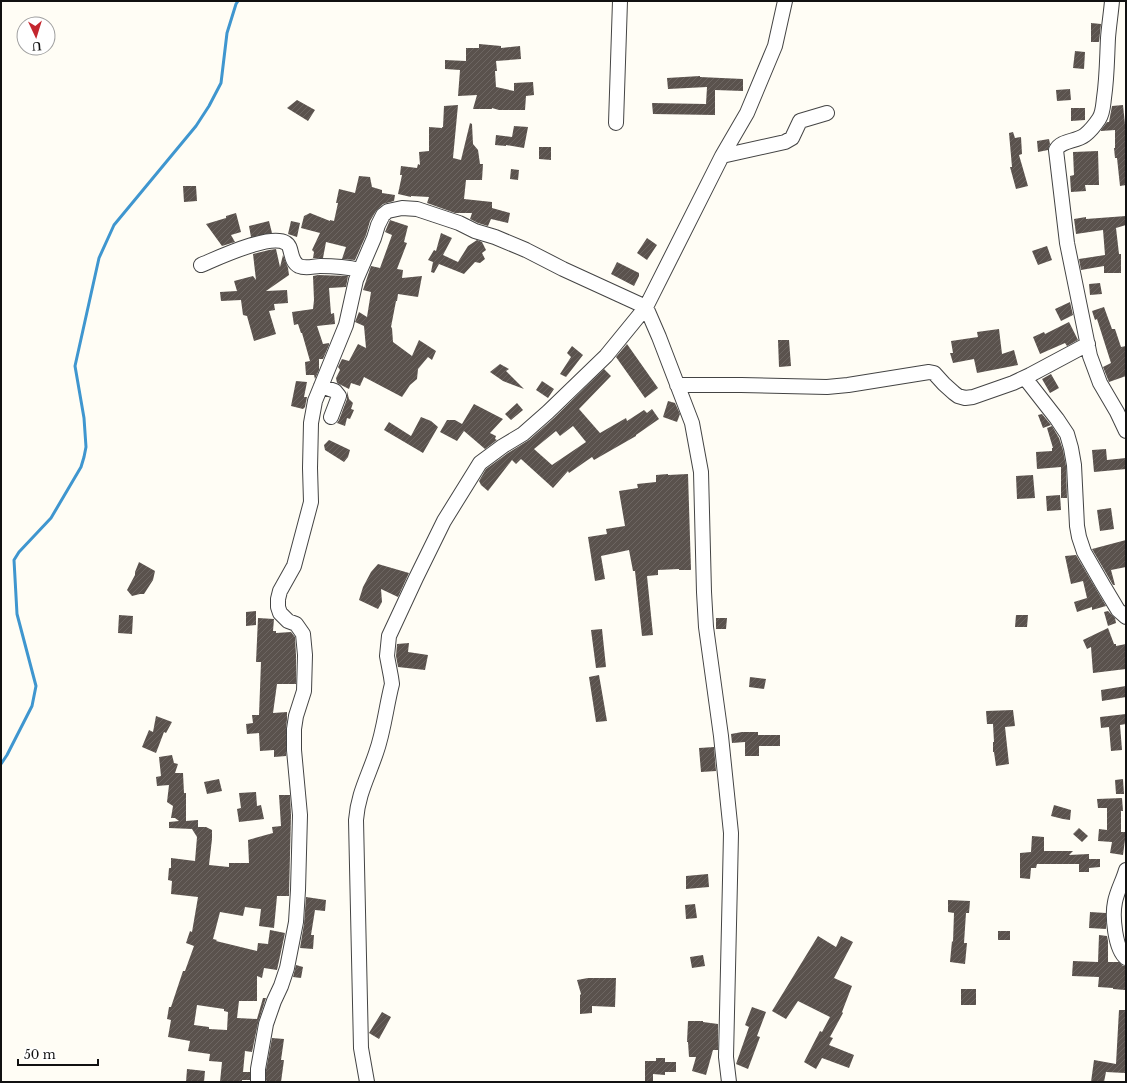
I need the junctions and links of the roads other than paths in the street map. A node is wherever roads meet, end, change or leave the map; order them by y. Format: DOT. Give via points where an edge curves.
graph roads {
  1 [pos="620,1"];
  2 [pos="785,1"];
  3 [pos="1112,1"];
  4 [pos="827,113"];
  5 [pos="616,124"];
  6 [pos="722,156"];
  7 [pos="201,265"];
  8 [pos="360,270"];
  9 [pos="646,307"];
  10 [pos="1088,344"];
  11 [pos="1025,378"];
  12 [pos="677,385"];
  13 [pos="321,386"];
  14 [pos="331,417"];
  15 [pos="1126,431"];
  16 [pos="1126,617"];
  17 [pos="1126,870"];
  18 [pos="1126,958"];
  19 [pos="258,1082"];
  20 [pos="366,1082"];
  21 [pos="730,1082"];
  1 -- 5 [label="street"];
  2 -- 6 [label="street" via="775,46 747,113"];
  3 -- 10 [label="street" via="1102,112 1084,135 1061,144 1056,150 1067,243"];
  4 -- 6 [label="street" via="800,121 792,138 785,142"];
  6 -- 9 [label="street"];
  7 -- 8 [label="street" via="252,244 275,240 287,244 293,260 298,265 346,266"];
  8 -- 9 [label="street" via="383,215 396,208 417,209 526,250"];
  8 -- 13 [label="street" via="346,325"];
  9 -- 12 [label="street"];
  9 -- 20 [label="street" via="606,356 548,412 523,434 480,463 444,521 389,636 387,656 392,684 376,752 359,800 356,820 361,1048"];
  10 -- 11 [label="street"];
  10 -- 15 [label="street" via="1100,383"];
  11 -- 12 [label="street" via="965,398 954,393 934,373 929,372 826,387"];
  11 -- 16 [label="street" via="1057,418 1066,434 1074,465 1079,537 1084,552 1103,585 1118,610"];
  12 -- 21 [label="street" via="692,423 701,472 706,627 721,736 730,833 726,1057"];
  13 -- 14 [label="street" via="335,391 339,396"];
  13 -- 19 [label="street" via="311,423 311,502 294,566 278,599 280,613 288,621 296,624 303,634 306,655 304,691 294,729 300,815 298,890 296,922 287,968 266,1024"];
  17 -- 18 [label="street" via="1114,908 1115,933 1122,954"];
}
